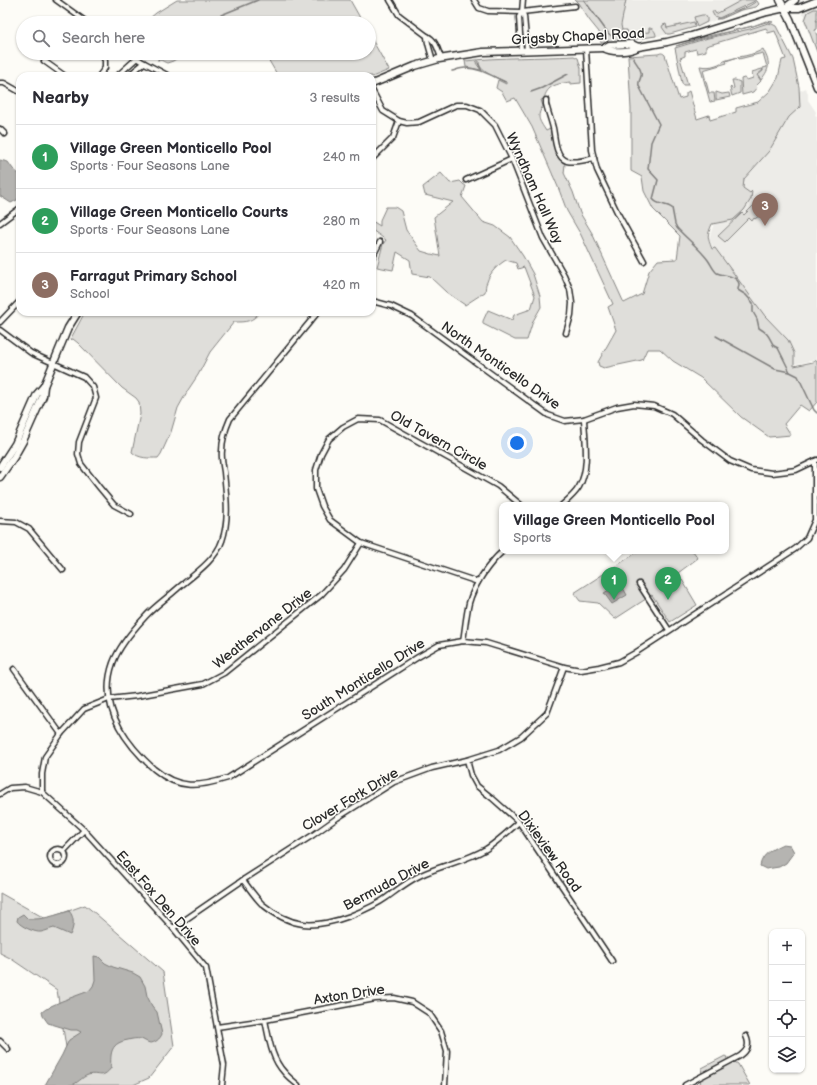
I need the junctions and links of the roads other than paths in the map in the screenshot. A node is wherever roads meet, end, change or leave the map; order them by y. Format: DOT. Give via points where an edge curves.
graph roads {
  1 [pos="56,0"];
  2 [pos="390,0"];
  3 [pos="474,0"];
  4 [pos="523,0"];
  5 [pos="780,0"];
  6 [pos="795,0"];
  7 [pos="817,1"];
  8 [pos="575,6"];
  9 [pos="785,8"];
  10 [pos="522,12"];
  11 [pos="78,16"];
  12 [pos="427,36"];
  13 [pos="586,49"];
  14 [pos="524,50"];
  15 [pos="441,58"];
  16 [pos="106,60"];
  17 [pos="136,60"];
  18 [pos="141,60"];
  19 [pos="44,61"];
  20 [pos="433,61"];
  21 [pos="144,62"];
  22 [pos="59,72"];
  23 [pos="102,72"];
  24 [pos="122,72"];
  25 [pos="133,72"];
  26 [pos="161,72"];
  27 [pos="376,82"];
  28 [pos="0,83"];
  29 [pos="817,87"];
  30 [pos="16,90"];
  31 [pos="376,98"];
  32 [pos="546,100"];
  33 [pos="399,121"];
  34 [pos="0,129"];
  35 [pos="5,134"];
  36 [pos="376,156"];
  37 [pos="594,158"];
  38 [pos="512,159"];
  39 [pos="466,180"];
  40 [pos="16,211"];
  41 [pos="0,223"];
  42 [pos="380,242"];
  43 [pos="376,250"];
  44 [pos="644,261"];
  45 [pos="376,302"];
  46 [pos="16,305"];
  47 [pos="76,316"];
  48 [pos="315,316"];
  49 [pos="0,322"];
  50 [pos="0,330"];
  51 [pos="566,333"];
  52 [pos="53,363"];
  53 [pos="44,386"];
  54 [pos="584,420"];
  55 [pos="816,460"];
  56 [pos="0,467"];
  57 [pos="0,477"];
  58 [pos="517,502"];
  59 [pos="566,502"];
  60 [pos="131,514"];
  61 [pos="816,520"];
  62 [pos="0,521"];
  63 [pos="361,542"];
  64 [pos="500,554"];
  65 [pos="63,570"];
  66 [pos="478,582"];
  67 [pos="639,584"];
  68 [pos="669,630"];
  69 [pos="464,641"];
  70 [pos="564,667"];
  71 [pos="14,669"];
  72 [pos="109,699"];
  73 [pos="61,734"];
  74 [pos="467,760"];
  75 [pos="42,792"];
  76 [pos="0,794"];
  77 [pos="519,822"];
  78 [pos="84,830"];
  79 [pos="63,852"];
  80 [pos="243,880"];
  81 [pos="174,928"];
  82 [pos="612,961"];
  83 [pos="265,1020"];
  84 [pos="217,1027"];
  85 [pos="746,1036"];
  86 [pos="0,1041"];
  87 [pos="8,1049"];
  88 [pos="222,1085"];
  89 [pos="298,1085"];
  90 [pos="445,1085"];
  91 [pos="684,1085"];
  1 -- 11 [label="street"];
  2 -- 12 [label="street" via="399,15"];
  3 -- 10 [label="street" via="479,8 488,12"];
  4 -- 10 [label="street"];
  5 -- 9 [label="street"];
  6 -- 9 [label="street"];
  7 -- 9 [label="street, Grigsby Chapel Road" via="799,8"];
  8 -- 10 [label="street"];
  9 -- 13 [label="street, Grigsby Chapel Road" via="667,42 638,47 632,44"];
  9 -- 29 [label="street"];
  10 -- 14 [label="street"];
  12 -- 15 [label="street" via="432,38"];
  12 -- 20 [label="street"];
  13 -- 14 [label="street, Grigsby Chapel Road"];
  13 -- 37 [label="street"];
  14 -- 15 [label="street, Grigsby Chapel Road"];
  15 -- 20 [label="street, Grigsby Chapel Road"];
  16 -- 23 [label="street"];
  17 -- 24 [label="street"];
  18 -- 21 [label="street"];
  19 -- 22 [label="street"];
  20 -- 27 [label="street, Grigsby Chapel Road"];
  21 -- 25 [label="street"];
  21 -- 26 [label="street"];
  28 -- 30 [label="street" via="4,82"];
  31 -- 33 [label="street" via="383,111"];
  32 -- 37 [label="street" via="556,145 562,157 566,161"];
  33 -- 36 [label="street" via="393,138"];
  33 -- 38 [label="street, Wyndham Hall Way" via="419,122 456,105 468,105 480,110 495,125"];
  34 -- 35 [label="street"];
  37 -- 44 [label="street" via="618,214"];
  38 -- 39 [label="street"];
  38 -- 51 [label="street, Wyndham Hall Way" via="543,238 570,289 571,315"];
  40 -- 41 [label="street"];
  42 -- 43 [label="street"];
  45 -- 54 [label="street, North Monticello Drive" via="412,316 548,416 565,421"];
  46 -- 49 [label="street"];
  47 -- 52 [label="street"];
  48 -- 72 [label="street" via="230,419 222,451 227,519 222,541 213,557 146,615 118,651 108,682"];
  50 -- 52 [label="street" via="31,353"];
  52 -- 53 [label="street"];
  52 -- 60 [label="street" via="84,378 93,387 96,398 79,442 78,454 81,464 114,505"];
  53 -- 56 [label="street" via="37,394 15,444"];
  53 -- 57 [label="street" via="43,396 23,441"];
  54 -- 55 [label="street, North Monticello Drive" via="617,407 634,404 654,406 672,414 730,461 751,470 772,473 796,470"];
  54 -- 59 [label="street" via="584,474 579,487"];
  55 -- 61 [label="street, South Monticello Drive"];
  58 -- 63 [label="street, Old Tavern Circle" via="498,486 380,420 358,419 329,439 316,470 316,489 330,520"];
  61 -- 68 [label="street, South Monticello Drive" via="807,538 795,549"];
  62 -- 65 [label="street" via="16,522 30,529"];
  63 -- 66 [label="street, Old Tavern Circle"];
  63 -- 72 [label="street, Weathervane Drive" via="344,570 321,595 224,673 203,684"];
  64 -- 66 [label="street"];
  66 -- 69 [label="street" via="470,602"];
  67 -- 68 [label="street"];
  68 -- 70 [label="street, South Monticello Drive" via="619,662 581,670"];
  69 -- 70 [label="street, South Monticello Drive" via="486,643"];
  69 -- 72 [label="street, South Monticello Drive" via="439,645 228,778 213,783 190,786 170,780 155,769 129,744 114,718"];
  70 -- 74 [label="street, Clover Fork Drive" via="547,713 521,737 499,750"];
  71 -- 73 [label="street"];
  72 -- 73 [label="street, Weathervane Drive" via="84,709"];
  73 -- 75 [label="street, Weathervane Drive" via="45,757"];
  74 -- 77 [label="street, Dixieview Road" via="477,786"];
  74 -- 80 [label="street, Clover Fork Drive" via="432,768 394,782"];
  75 -- 76 [label="street, East Fox Den Drive" via="25,787 10,788"];
  75 -- 78 [label="street, East Fox Den Drive"];
  77 -- 80 [label="street, Bermuda Drive" via="487,849 421,875 364,910 324,923 303,924 278,915 252,893"];
  77 -- 82 [label="street, Dixieview Road"];
  78 -- 79 [label="street"];
  78 -- 81 [label="street, East Fox Den Drive"];
  80 -- 81 [label="street, Clover Fork Drive"];
  81 -- 84 [label="street, East Fox Den Drive" via="206,968"];
  83 -- 84 [label="street, Axton Drive"];
  83 -- 89 [label="street" via="270,1048 283,1071"];
  83 -- 90 [label="street, Axton Drive" via="375,999 394,998 412,1002 429,1014 441,1032 447,1051"];
  84 -- 88 [label="street, East Fox Den Drive" via="224,1065"];
  85 -- 91 [label="street" via="749,1044 744,1053"];
  86 -- 87 [label="street"];
}
